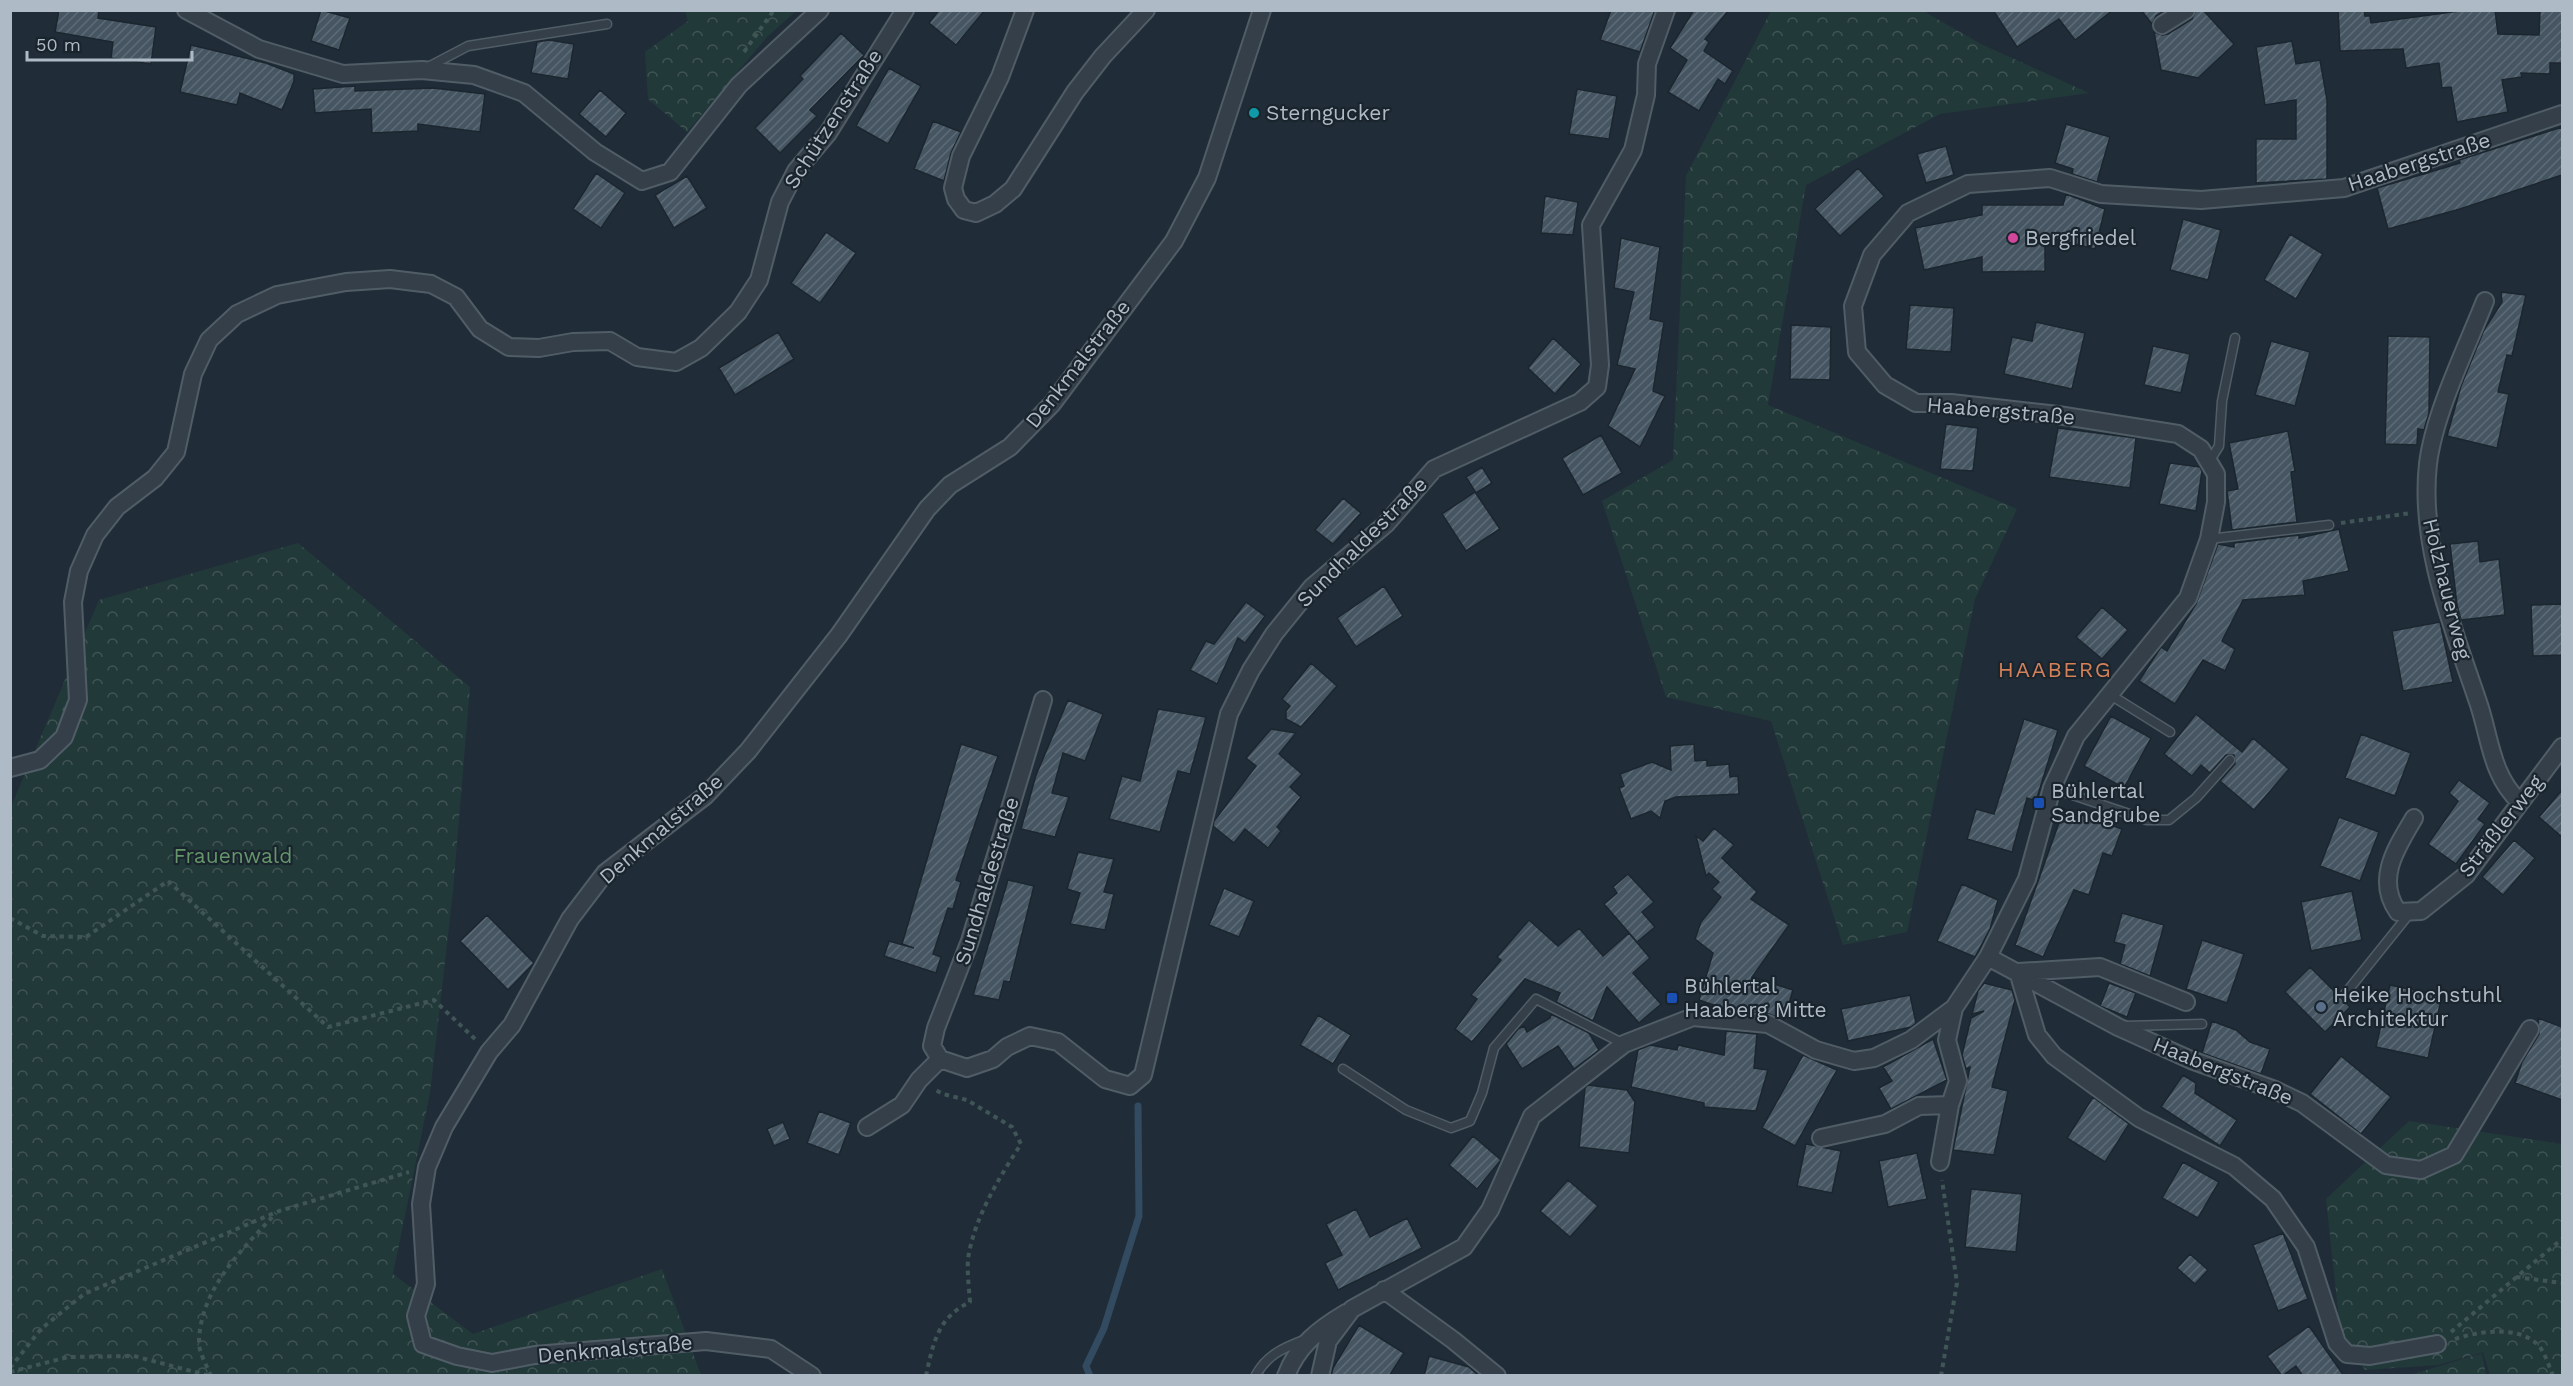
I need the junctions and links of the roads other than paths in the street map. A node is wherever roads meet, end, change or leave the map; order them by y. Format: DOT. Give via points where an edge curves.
graph roads {
  1 [pos="186,10"];
  2 [pos="820,10"];
  3 [pos="905,10"];
  4 [pos="1026,10"];
  5 [pos="1146,10"];
  6 [pos="1262,10"];
  7 [pos="1666,10"];
  8 [pos="2186,10"];
  9 [pos="607,24"];
  10 [pos="2162,25"];
  11 [pos="422,70"];
  12 [pos="2562,114"];
  13 [pos="2485,300"];
  14 [pos="2235,338"];
  15 [pos="2209,462"];
  16 [pos="2329,525"];
  17 [pos="2209,539"];
  18 [pos="2108,693"];
  19 [pos="1043,700"];
  20 [pos="2170,732"];
  21 [pos="2562,747"];
  22 [pos="2230,760"];
  23 [pos="10,768"];
  24 [pos="2052,788"];
  25 [pos="2520,802"];
  26 [pos="2414,818"];
  27 [pos="2410,913"];
  28 [pos="1988,957"];
  29 [pos="2018,972"];
  30 [pos="2345,994"];
  31 [pos="2186,1002"];
  32 [pos="1954,1008"];
  33 [pos="2202,1024"];
  34 [pos="2118,1027"];
  35 [pos="2530,1029"];
  36 [pos="1624,1044"];
  37 [pos="940,1059"];
  38 [pos="1343,1069"];
  39 [pos="1950,1104"];
  40 [pos="867,1127"];
  41 [pos="1821,1138"];
  42 [pos="1940,1161"];
  43 [pos="1384,1290"];
  44 [pos="1352,1309"];
  45 [pos="1311,1338"];
  46 [pos="2437,1344"];
  47 [pos="1256,1375"];
  48 [pos="812,1376"];
  49 [pos="1286,1376"];
  50 [pos="1320,1376"];
  51 [pos="1497,1376"];
  1 -- 11 [label="street" via="259,49 343,74"];
  2 -- 11 [label="street" via="739,85 670,172 642,181 595,152 524,93 474,75"];
  3 -- 23 [label="street, Schützenstraße" via="828,133 796,171 780,202 759,280 738,312 701,348 676,362 638,357 610,341 509,347 480,329 456,297 431,284 390,279 346,282 277,295 237,314 209,340 193,374 176,453 155,478 117,507 95,535 79,571 73,602 78,700 64,736 40,760"];
  4 -- 5 [label="street" via="1000,77 962,156 953,188 964,210 976,213 1013,189 1075,92"];
  6 -- 48 [label="street, Denkmalstraße" via="1207,178 1174,241 1052,404 1010,447 950,485 927,509 839,634 748,751 705,796 605,873 570,919 512,1025 489,1052 444,1127 427,1167 421,1204 426,1284 416,1316 423,1344 492,1363 535,1355 706,1341 771,1349"];
  7 -- 37 [label="street, Sundhaldestraße" via="1647,64 1646,95 1633,150 1591,225 1600,365 1597,387 1580,402 1434,469 1386,524 1312,587 1274,634 1229,714 1143,1075 1130,1086 1105,1079 1058,1042 1030,1036 993,1059 967,1068"];
  8 -- 10 [label="street"];
  9 -- 11 [label="lane" via="468,46"];
  12 -- 15 [label="street, Haabergstraße" via="2344,188 2201,200 2101,194 2050,177 1968,184 1908,213 1872,255 1853,306 1857,352 1885,386 1916,403 1952,403 2058,415 2178,434 2202,449"];
  13 -- 25 [label="street, Holzhauerweg" via="2440,418 2428,463 2427,521 2454,638 2478,700 2501,780"];
  14 -- 15 [label="lane" via="2222,401 2219,446"];
  15 -- 17 [label="street, Haabergstraße" via="2216,474 2216,502"];
  16 -- 17 [label="lane"];
  17 -- 18 [label="street, Haabergstraße" via="2188,598"];
  18 -- 20 [label="lane"];
  18 -- 24 [label="street, Haabergstraße" via="2076,736"];
  19 -- 37 [label="street, Sundhaldestraße" via="970,941 936,1028 932,1046"];
  21 -- 25 [label="street, Sträßlerweg"];
  22 -- 24 [label="lane" via="2196,798 2169,820 2147,820"];
  24 -- 28 [label="street, Haabergstraße" via="2027,879"];
  25 -- 27 [label="street, Sträßlerweg" via="2466,875 2436,902"];
  26 -- 27 [label="street" via="2389,864 2387,879 2398,912"];
  27 -- 30 [label="lane"];
  28 -- 29 [label="street, Haabergstraße"];
  28 -- 32 [label="street, Haabergstraße"];
  29 -- 31 [label="street" via="2100,967"];
  29 -- 34 [label="street, Haabergstraße"];
  29 -- 46 [label="street" via="2037,1035 2054,1056 2139,1118 2234,1166 2273,1199 2306,1247 2337,1342 2347,1354 2370,1356"];
  32 -- 36 [label="street, Haabergstraße" via="1911,1040 1874,1058 1854,1061 1816,1050 1768,1024 1693,1017"];
  32 -- 39 [label="street, Haabergstraße" via="1947,1040 1958,1081"];
  33 -- 34 [label="lane"];
  34 -- 35 [label="street, Haabergstraße" via="2302,1103 2386,1165 2421,1170 2454,1155"];
  36 -- 38 [label="lane" via="1536,999 1494,1048 1470,1121 1451,1128 1406,1110"];
  36 -- 43 [label="street, Haabergstraße" via="1532,1116 1490,1210 1464,1247"];
  37 -- 40 [label="street" via="902,1105"];
  39 -- 41 [label="street" via="1919,1106 1885,1124"];
  39 -- 42 [label="street, Haabergstraße"];
  43 -- 44 [label="street, Haabergstraße"];
  43 -- 51 [label="street"];
  44 -- 45 [label="street"];
  44 -- 50 [label="street, Haabergstraße" via="1328,1341"];
  45 -- 47 [label="lane" via="1282,1349 1263,1362"];
  45 -- 49 [label="street" via="1294,1355"];
}
